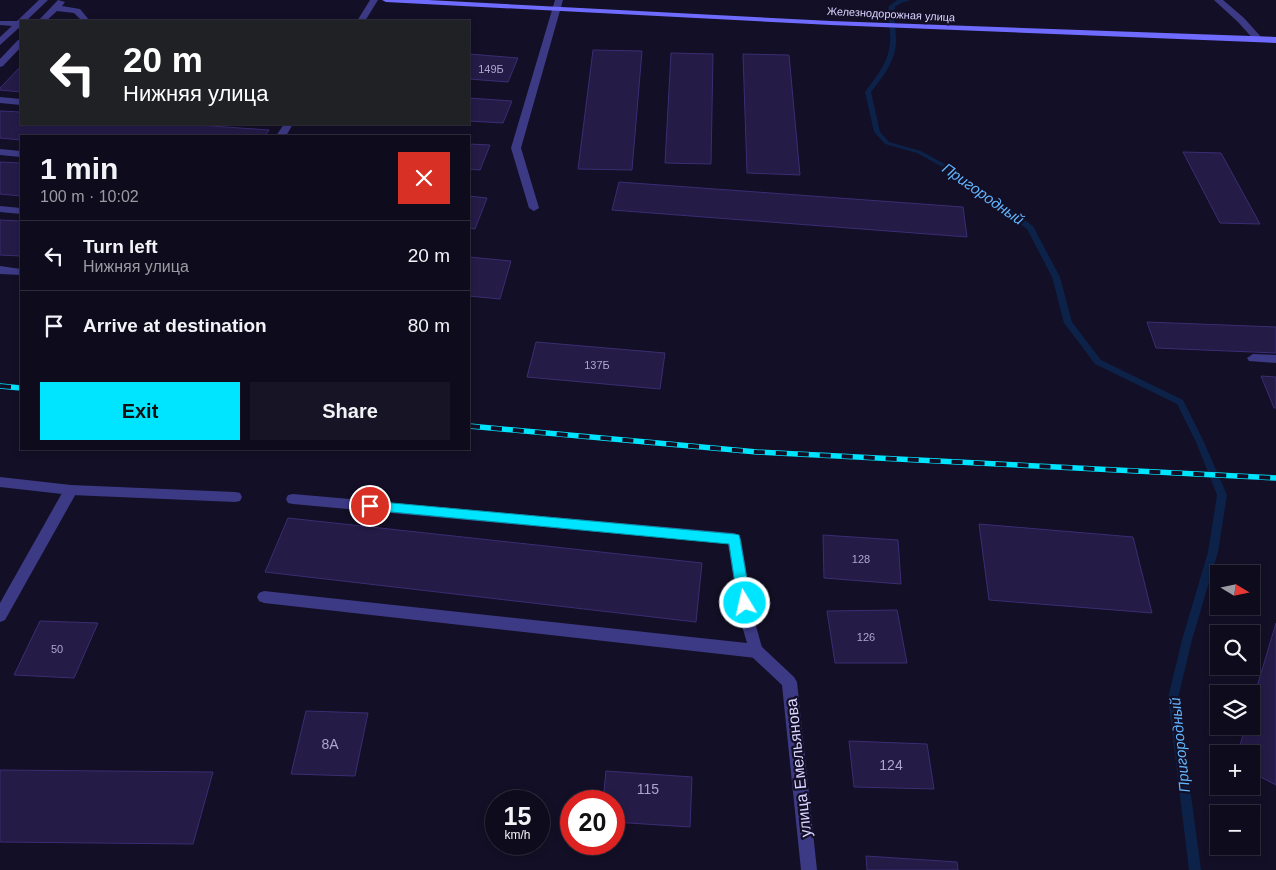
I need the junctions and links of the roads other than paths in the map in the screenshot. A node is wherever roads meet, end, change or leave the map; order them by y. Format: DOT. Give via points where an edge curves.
graph roads {
  1 [pos="44,0"];
  2 [pos="62,0"];
  3 [pos="374,0"];
  4 [pos="386,0"];
  5 [pos="559,0"];
  6 [pos="1218,0"];
  7 [pos="55,8"];
  8 [pos="557,10"];
  9 [pos="23,20"];
  10 [pos="43,20"];
  11 [pos="86,20"];
  12 [pos="362,20"];
  13 [pos="20,22"];
  14 [pos="0,23"];
  15 [pos="20,23"];
  16 [pos="1259,40"];
  17 [pos="1276,40"];
  18 [pos="0,42"];
  19 [pos="20,43"];
  20 [pos="20,58"];
  21 [pos="3,60"];
  22 [pos="0,100"];
  23 [pos="20,102"];
  24 [pos="0,152"];
  25 [pos="20,154"];
  26 [pos="534,208"];
  27 [pos="0,209"];
  28 [pos="20,211"];
  29 [pos="0,270"];
  30 [pos="20,272"];
  31 [pos="1253,358"];
  32 [pos="1276,359"];
  33 [pos="0,482"];
  34 [pos="71,490"];
  35 [pos="235,497"];
  36 [pos="293,498"];
  37 [pos="264,597"];
  38 [pos="0,616"];
  39 [pos="756,651"];
  40 [pos="809,870"];
  1 -- 9 [label="street"];
  2 -- 7 [label="street"];
  3 -- 12 [label="street"];
  4 -- 8 [label="main road, Железнодорожная улица"];
  5 -- 8 [label="street"];
  6 -- 16 [label="street"];
  7 -- 10 [label="street"];
  7 -- 11 [label="street" via="78,10"];
  8 -- 16 [label="main road, Железнодорожная улица"];
  8 -- 26 [label="street" via="516,148"];
  13 -- 14 [label="street"];
  15 -- 18 [label="street"];
  16 -- 17 [label="main road, Железнодорожная улица"];
  19 -- 21 [label="street"];
  20 -- 21 [label="street"];
  22 -- 23 [label="street"];
  24 -- 25 [label="street"];
  27 -- 28 [label="street"];
  29 -- 30 [label="street"];
  31 -- 32 [label="street"];
  33 -- 34 [label="street"];
  34 -- 35 [label="street"];
  34 -- 38 [label="street"];
  36 -- 39 [label="street" via="734,539 747,619"];
  37 -- 39 [label="street"];
  39 -- 40 [label="street, улица Емельянова" via="790,682"];
}
